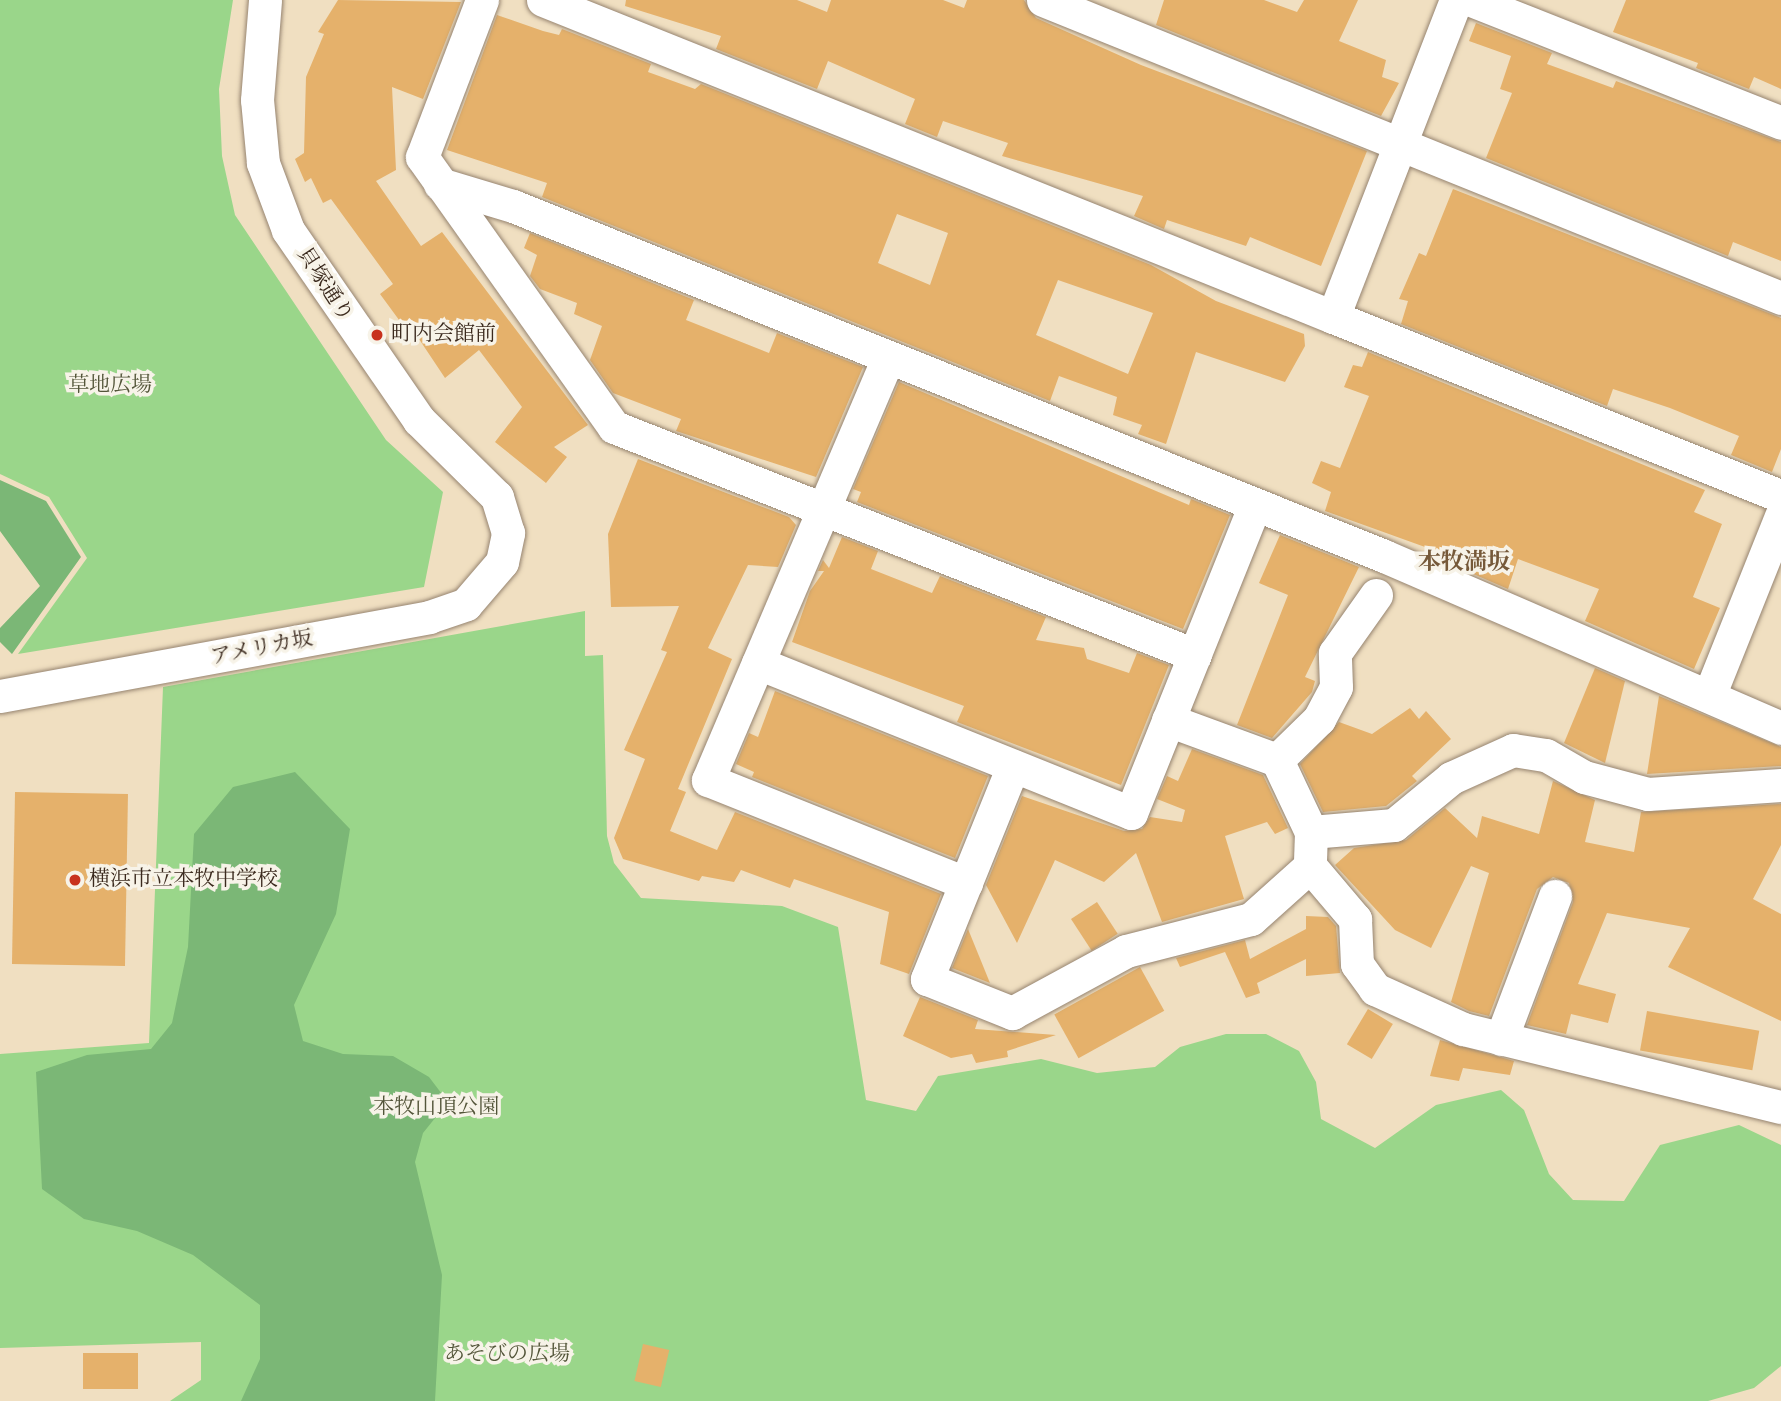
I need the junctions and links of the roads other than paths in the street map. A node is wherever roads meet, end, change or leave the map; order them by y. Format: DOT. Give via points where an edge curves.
graph roads {
  1 [pos="265,0"];
  2 [pos="482,0"];
  3 [pos="543,0"];
  4 [pos="1043,0"];
  5 [pos="1456,0"];
  6 [pos="1471,0"];
  7 [pos="1781,123"];
  8 [pos="1399,144"];
  9 [pos="440,184"];
  10 [pos="1781,298"];
  11 [pos="1333,317"];
  12 [pos="888,358"];
  13 [pos="1781,496"];
  14 [pos="1255,505"];
  15 [pos="823,509"];
  16 [pos="1781,516"];
  17 [pos="502,562"];
  18 [pos="1380,572"];
  19 [pos="1195,655"];
  20 [pos="758,663"];
  21 [pos="0,696"];
  22 [pos="1709,696"];
  23 [pos="1168,720"];
  24 [pos="1781,728"];
  25 [pos="1278,760"];
  26 [pos="1013,766"];
  27 [pos="1781,785"];
  28 [pos="1311,832"];
  29 [pos="1310,866"];
  30 [pos="966,883"];
  31 [pos="1555,896"];
  32 [pos="1501,1038"];
  33 [pos="1781,1107"];
  1 -- 17 [label="street, 貝塚通り" via="258,113 263,163 288,230 418,420 497,497 508,533"];
  2 -- 9 [label="street" via="422,157"];
  3 -- 11 [label="street"];
  4 -- 8 [label="street"];
  5 -- 8 [label="street"];
  6 -- 7 [label="street"];
  8 -- 10 [label="street"];
  8 -- 11 [label="street"];
  9 -- 12 [label="street" via="513,206"];
  9 -- 15 [label="street" via="614,427"];
  11 -- 13 [label="street"];
  12 -- 14 [label="street"];
  12 -- 15 [label="street"];
  14 -- 18 [label="street"];
  14 -- 19 [label="street"];
  15 -- 19 [label="street"];
  15 -- 20 [label="street"];
  16 -- 22 [label="street"];
  17 -- 21 [label="street, アメリカ坂" via="466,604 429,618"];
  18 -- 22 [label="street"];
  18 -- 25 [label="street" via="1335,653 1336,687 1318,719"];
  19 -- 23 [label="street"];
  20 -- 26 [label="street"];
  20 -- 30 [label="street" via="708,780"];
  22 -- 24 [label="street"];
  23 -- 25 [label="street"];
  23 -- 26 [label="street" via="1130,813"];
  25 -- 28 [label="street"];
  26 -- 30 [label="street"];
  27 -- 28 [label="street" via="1670,796 1570,771 1546,755 1491,755 1415,802 1394,825"];
  28 -- 29 [label="street"];
  29 -- 30 [label="street" via="1251,919 1126,951 1012,1013 927,979"];
  29 -- 32 [label="street" via="1355,919 1357,964 1375,989 1414,1012"];
  31 -- 32 [label="street"];
  32 -- 33 [label="street"];
}
